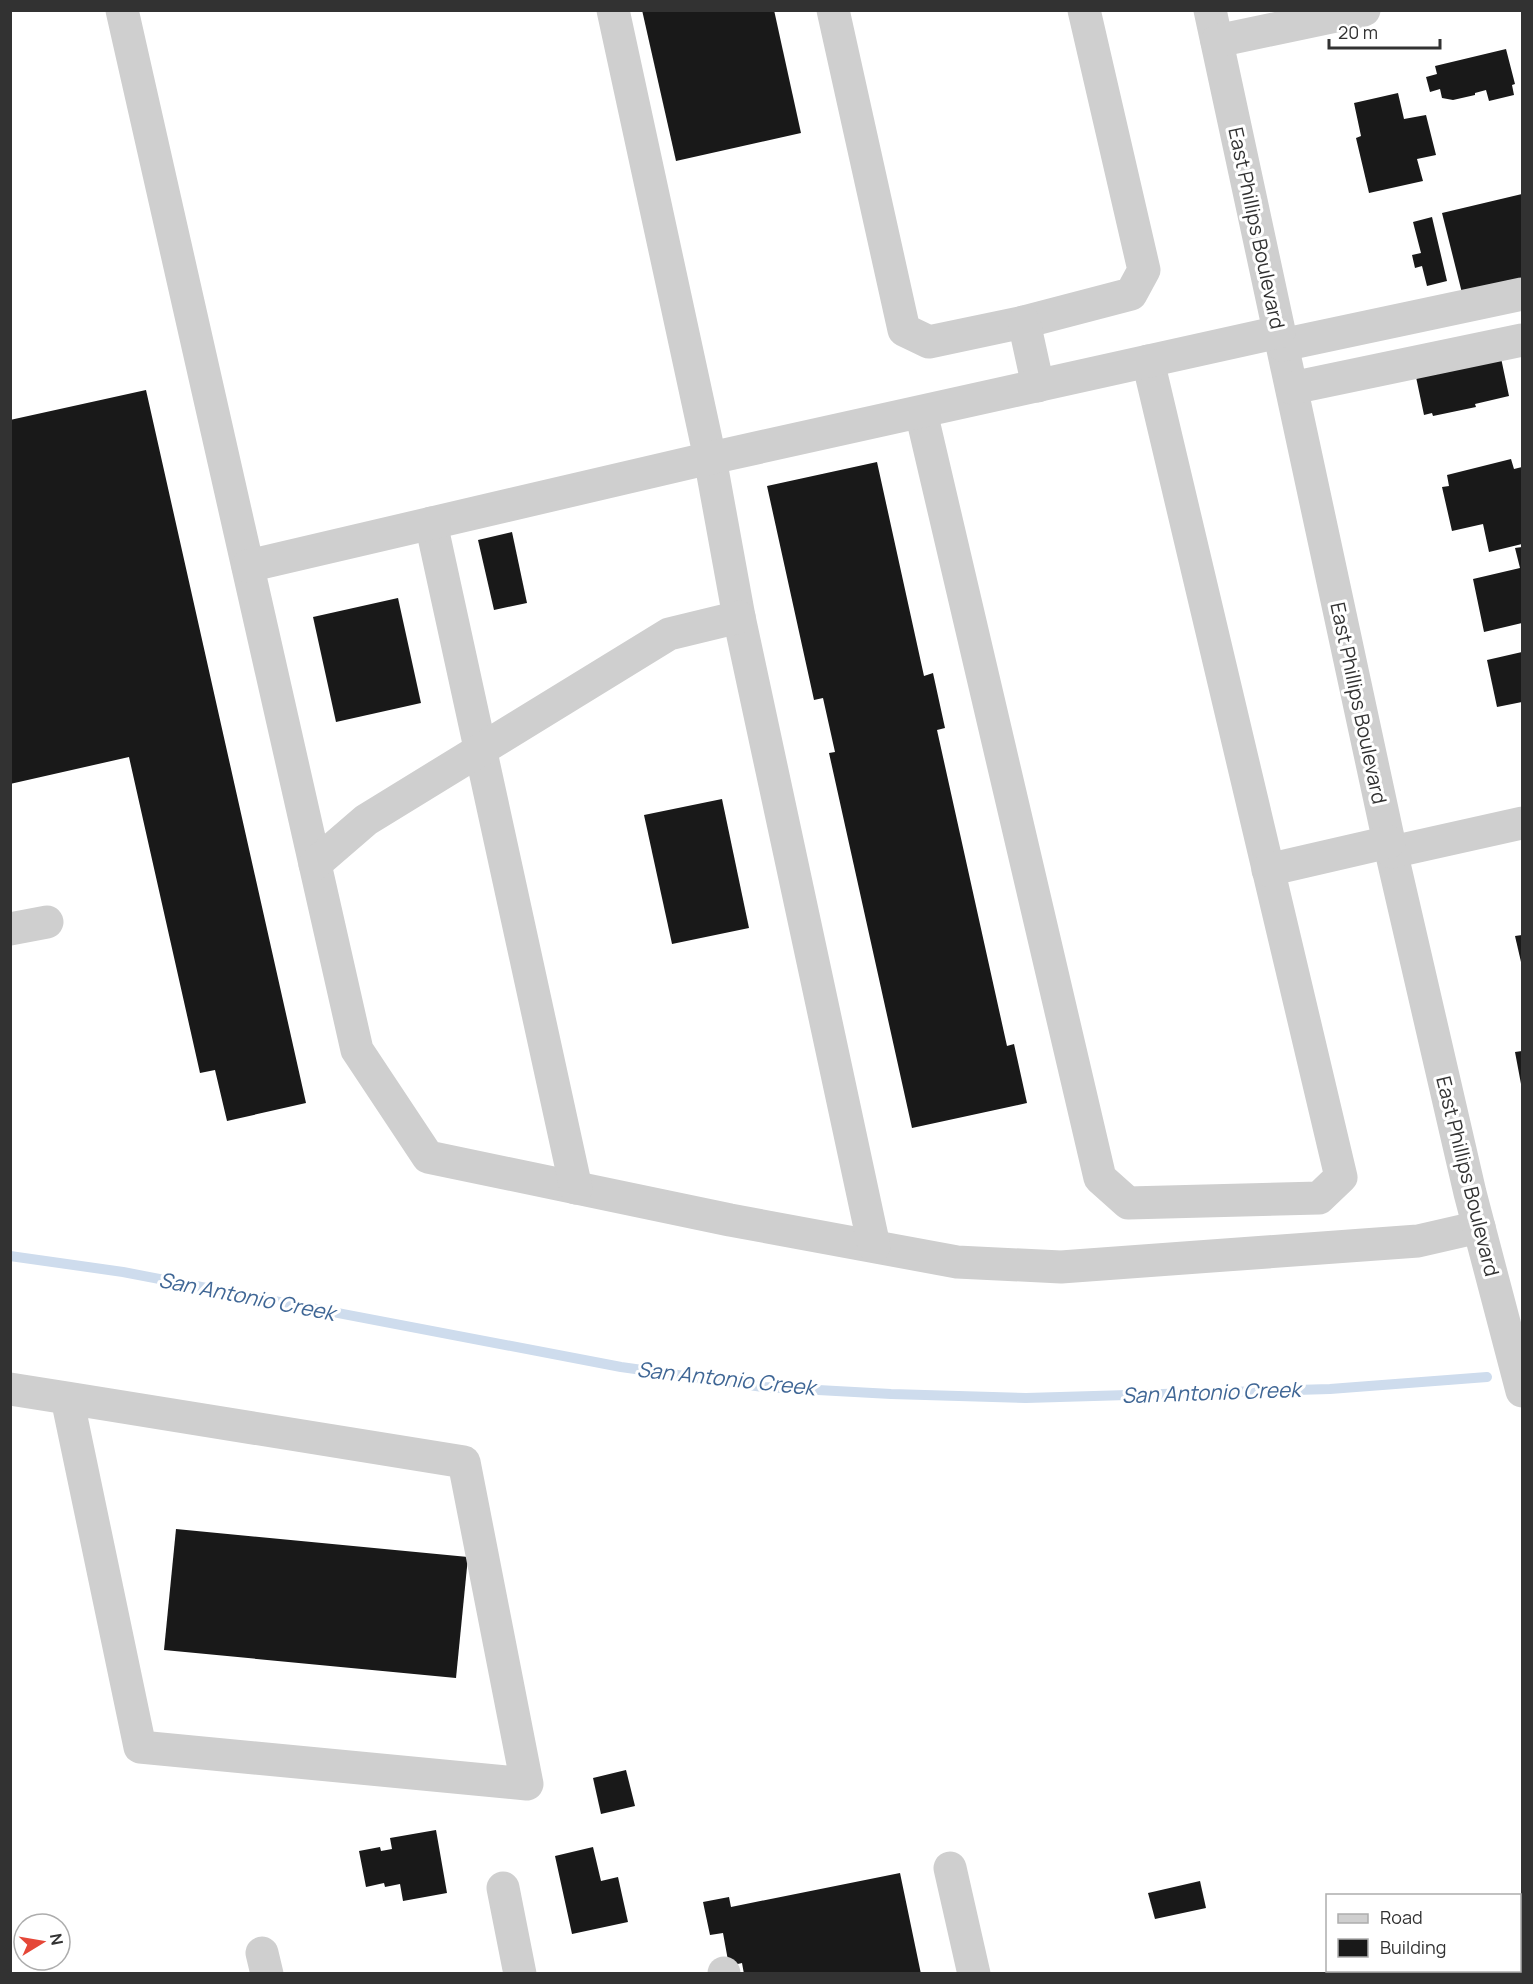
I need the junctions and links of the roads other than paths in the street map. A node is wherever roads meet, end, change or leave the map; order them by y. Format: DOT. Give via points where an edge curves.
graph roads {
  1 [pos="122,10"];
  2 [pos="613,10"];
  3 [pos="833,10"];
  4 [pos="1084,10"];
  5 [pos="1364,10"];
  6 [pos="1214,26"];
  7 [pos="1522,294"];
  8 [pos="1024,322"];
  9 [pos="1281,338"];
  10 [pos="1522,340"];
  11 [pos="1148,361"];
  12 [pos="1038,386"];
  13 [pos="1292,388"];
  14 [pos="921,412"];
  15 [pos="710,458"];
  16 [pos="430,523"];
  17 [pos="248,566"];
  18 [pos="739,617"];
  19 [pos="480,749"];
  20 [pos="1522,823"];
  21 [pos="1390,847"];
  22 [pos="315,864"];
  23 [pos="1268,870"];
  24 [pos="48,922"];
  25 [pos="10,929"];
  26 [pos="576,1188"];
  27 [pos="1479,1227"];
  28 [pos="874,1246"];
  29 [pos="10,1389"];
  30 [pos="1522,1391"];
  31 [pos="67,1398"];
  32 [pos="950,1868"];
  33 [pos="503,1888"];
  34 [pos="520,1974"];
  35 [pos="974,1974"];
  1 -- 17 [label="street"];
  2 -- 15 [label="street"];
  3 -- 8 [label="street" via="904,330 929,342"];
  4 -- 8 [label="street" via="1144,270 1131,294"];
  5 -- 6 [label="street"];
  6 -- 9 [label="street, East Phillips Boulevard"];
  7 -- 9 [label="street"];
  8 -- 12 [label="street"];
  9 -- 11 [label="street"];
  9 -- 13 [label="street, East Phillips Boulevard"];
  10 -- 13 [label="street"];
  11 -- 12 [label="street"];
  11 -- 23 [label="street"];
  12 -- 14 [label="street"];
  13 -- 21 [label="street, East Phillips Boulevard"];
  14 -- 15 [label="street"];
  14 -- 23 [label="street" via="1100,1178 1128,1203 1319,1198 1341,1177"];
  15 -- 16 [label="street"];
  15 -- 18 [label="street"];
  16 -- 17 [label="street"];
  16 -- 19 [label="street"];
  17 -- 22 [label="street"];
  18 -- 19 [label="street" via="669,634"];
  18 -- 28 [label="street"];
  19 -- 22 [label="street" via="366,820"];
  19 -- 26 [label="street"];
  20 -- 21 [label="street"];
  21 -- 23 [label="street"];
  21 -- 27 [label="street, East Phillips Boulevard"];
  22 -- 26 [label="street" via="357,1050 428,1157"];
  24 -- 25 [label="street"];
  26 -- 28 [label="street"];
  27 -- 28 [label="street" via="1418,1241 1062,1267 957,1262"];
  27 -- 30 [label="street, East Phillips Boulevard"];
  29 -- 31 [label="street"];
  31 -- 31 [label="street" via="464,1462 527,1784 140,1747"];
  32 -- 35 [label="street"];
  33 -- 34 [label="street"];
}
